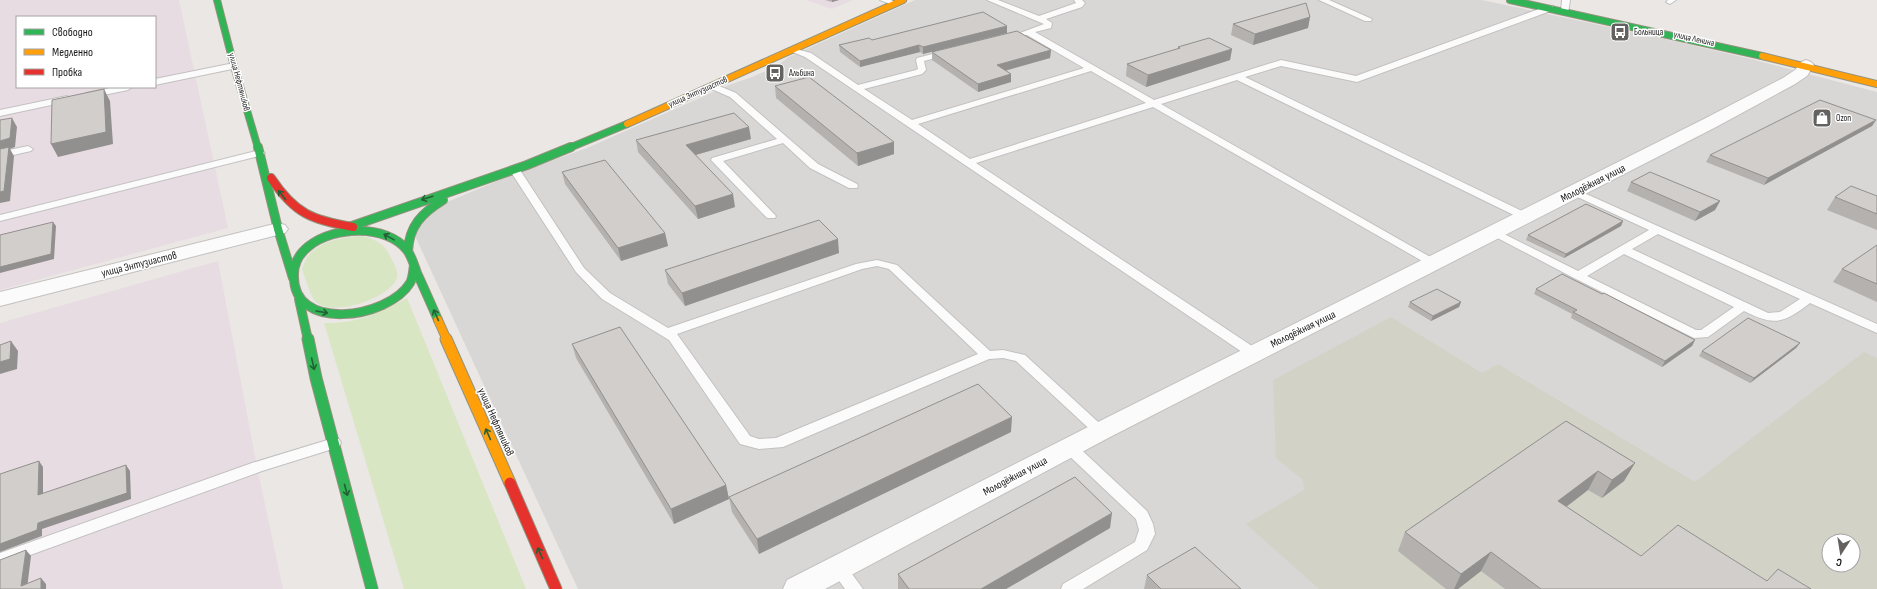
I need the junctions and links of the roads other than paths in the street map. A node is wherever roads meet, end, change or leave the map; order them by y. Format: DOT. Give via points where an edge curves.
graph roads {
  1 [pos="217,0"];
  2 [pos="884,0"];
  3 [pos="991,0"];
  4 [pos="1078,0"];
  5 [pos="1323,0"];
  6 [pos="1510,0"];
  7 [pos="1566,0"];
  8 [pos="899,2"];
  9 [pos="1550,8"];
  10 [pos="1565,11"];
  11 [pos="1039,19"];
  12 [pos="1368,19"];
  13 [pos="1028,32"];
  14 [pos="1013,36"];
  15 [pos="792,50"];
  16 [pos="954,51"];
  17 [pos="234,66"];
  18 [pos="1806,66"];
  19 [pos="1092,68"];
  20 [pos="1238,77"];
  21 [pos="156,82"];
  22 [pos="1877,84"];
  23 [pos="712,86"];
  24 [pos="123,88"];
  25 [pos="856,88"];
  26 [pos="1154,104"];
  27 [pos="0,113"];
  28 [pos="909,124"];
  29 [pos="784,140"];
  30 [pos="28,149"];
  31 [pos="0,155"];
  32 [pos="261,158"];
  33 [pos="967,163"];
  34 [pos="514,169"];
  35 [pos="491,178"];
  36 [pos="854,186"];
  37 [pos="1575,192"];
  38 [pos="399,208"];
  39 [pos="306,215"];
  40 [pos="771,216"];
  41 [pos="1526,217"];
  42 [pos="0,218"];
  43 [pos="351,226"];
  44 [pos="278,229"];
  45 [pos="368,229"];
  46 [pos="1658,229"];
  47 [pos="1494,233"];
  48 [pos="329,236"];
  49 [pos="1624,249"];
  50 [pos="408,251"];
  51 [pos="1435,264"];
  52 [pos="414,265"];
  53 [pos="1578,276"];
  54 [pos="293,278"];
  55 [pos="1809,298"];
  56 [pos="0,299"];
  57 [pos="299,299"];
  58 [pos="1743,306"];
  59 [pos="1877,329"];
  60 [pos="666,333"];
  61 [pos="1253,353"];
  62 [pos="987,355"];
  63 [pos="1101,431"];
  64 [pos="334,443"];
  65 [pos="1069,447"];
  66 [pos="0,560"];
  67 [pos="838,568"];
  68 [pos="1073,588"];
  69 [pos="372,589"];
  70 [pos="556,589"];
  71 [pos="798,589"];
  72 [pos="855,589"];
  1 -- 17 [label="main road, улица Нефтяников"];
  2 -- 8 [label="lane"];
  3 -- 11 [label="lane"];
  4 -- 11 [label="lane" via="1081,3 1078,5"];
  5 -- 12 [label="lane"];
  6 -- 9 [label="main road, улица Ленина"];
  7 -- 10 [label="lane"];
  8 -- 15 [label="main road, улица Энтузиастов"];
  9 -- 10 [label="main road, улица Ленина"];
  9 -- 20 [label="lane" via="1357,79 1281,63"];
  10 -- 18 [label="main road, улица Ленина"];
  11 -- 13 [label="lane" via="1048,26"];
  13 -- 14 [label="lane"];
  13 -- 19 [label="lane"];
  15 -- 23 [label="main road, улица Энтузиастов"];
  15 -- 25 [label="lane" via="808,55"];
  16 -- 25 [label="lane" via="920,60 922,70 919,72"];
  17 -- 21 [label="lane"];
  17 -- 32 [label="main road, улица Нефтяников"];
  18 -- 22 [label="main road, улица Ленина"];
  18 -- 37 [label="street, Молодёжная улица" via="1789,81"];
  19 -- 26 [label="lane"];
  19 -- 28 [label="lane"];
  20 -- 26 [label="lane"];
  20 -- 41 [label="lane"];
  23 -- 29 [label="lane" via="733,95"];
  23 -- 34 [label="main road, улица Энтузиастов" via="586,141"];
  24 -- 27 [label="lane"];
  25 -- 28 [label="lane"];
  26 -- 33 [label="lane"];
  26 -- 51 [label="lane"];
  28 -- 33 [label="lane"];
  29 -- 36 [label="lane" via="814,166"];
  29 -- 40 [label="lane" via="716,160"];
  30 -- 31 [label="lane"];
  39 -- 32 [label="main road, улица Нефтяников, one-way" via="297,211 280,193"];
  32 -- 42 [label="lane"];
  32 -- 44 [label="main road, улица Нефтяников"];
  33 -- 61 [label="lane"];
  34 -- 35 [label="main road, улица Энтузиастов"];
  34 -- 60 [label="lane" via="580,270 606,296"];
  35 -- 38 [label="main road, улица Энтузиастов, one-way"];
  35 -- 50 [label="main road, улица Энтузиастов" via="439,202 421,215 407,237"];
  37 -- 41 [label="street, Молодёжная улица"];
  37 -- 46 [label="lane"];
  38 -- 39 [label="main road" via="348,216"];
  38 -- 43 [label="main road, улица Энтузиастов"];
  39 -- 43 [label="main road, улица Нефтяников" via="322,221"];
  41 -- 47 [label="street, Молодёжная улица"];
  43 -- 45 [label="main road, улица Нефтяников"];
  43 -- 48 [label="main road, улица Энтузиастов"];
  44 -- 54 [label="main road, улица Нефтяников"];
  44 -- 56 [label="street, улица Энтузиастов"];
  45 -- 48 [label="main road, улица Нефтяников"];
  50 -- 45 [label="main road, улица Нефтяников, one-way" via="386,235"];
  46 -- 49 [label="lane"];
  46 -- 55 [label="lane"];
  47 -- 51 [label="street, Молодёжная улица"];
  47 -- 53 [label="lane"];
  48 -- 54 [label="main road, улица Нефтяников" via="303,250 295,262"];
  49 -- 53 [label="lane"];
  49 -- 58 [label="lane"];
  50 -- 52 [label="main road, улица Нефтяников"];
  51 -- 61 [label="street, Молодёжная улица"];
  57 -- 52 [label="main road, one-way" via="314,311 321,313 343,314 370,309 394,298 409,284"];
  70 -- 52 [label="main road, улица Нефтяников, one-way"];
  53 -- 58 [label="lane" via="1694,334 1704,334"];
  54 -- 57 [label="main road, улица Нефтяников"];
  55 -- 58 [label="lane" via="1780,318 1766,317"];
  55 -- 59 [label="lane"];
  57 -- 64 [label="main road, улица Нефтяников, one-way" via="316,378"];
  60 -- 62 [label="lane" via="860,266 877,263 893,267"];
  60 -- 62 [label="lane" via="673,338 745,440 759,444 778,443"];
  61 -- 63 [label="street, Молодёжная улица"];
  62 -- 63 [label="lane" via="1004,354 1020,358"];
  63 -- 65 [label="street, Молодёжная улица"];
  64 -- 66 [label="lane" via="257,467"];
  64 -- 69 [label="main road, улица Нефтяников, one-way"];
  65 -- 67 [label="street, Молодёжная улица"];
  65 -- 68 [label="lane" via="1142,515 1147,526 1147,537 1141,546"];
  67 -- 71 [label="street, Молодёжная улица"];
  67 -- 72 [label="lane"];
}
